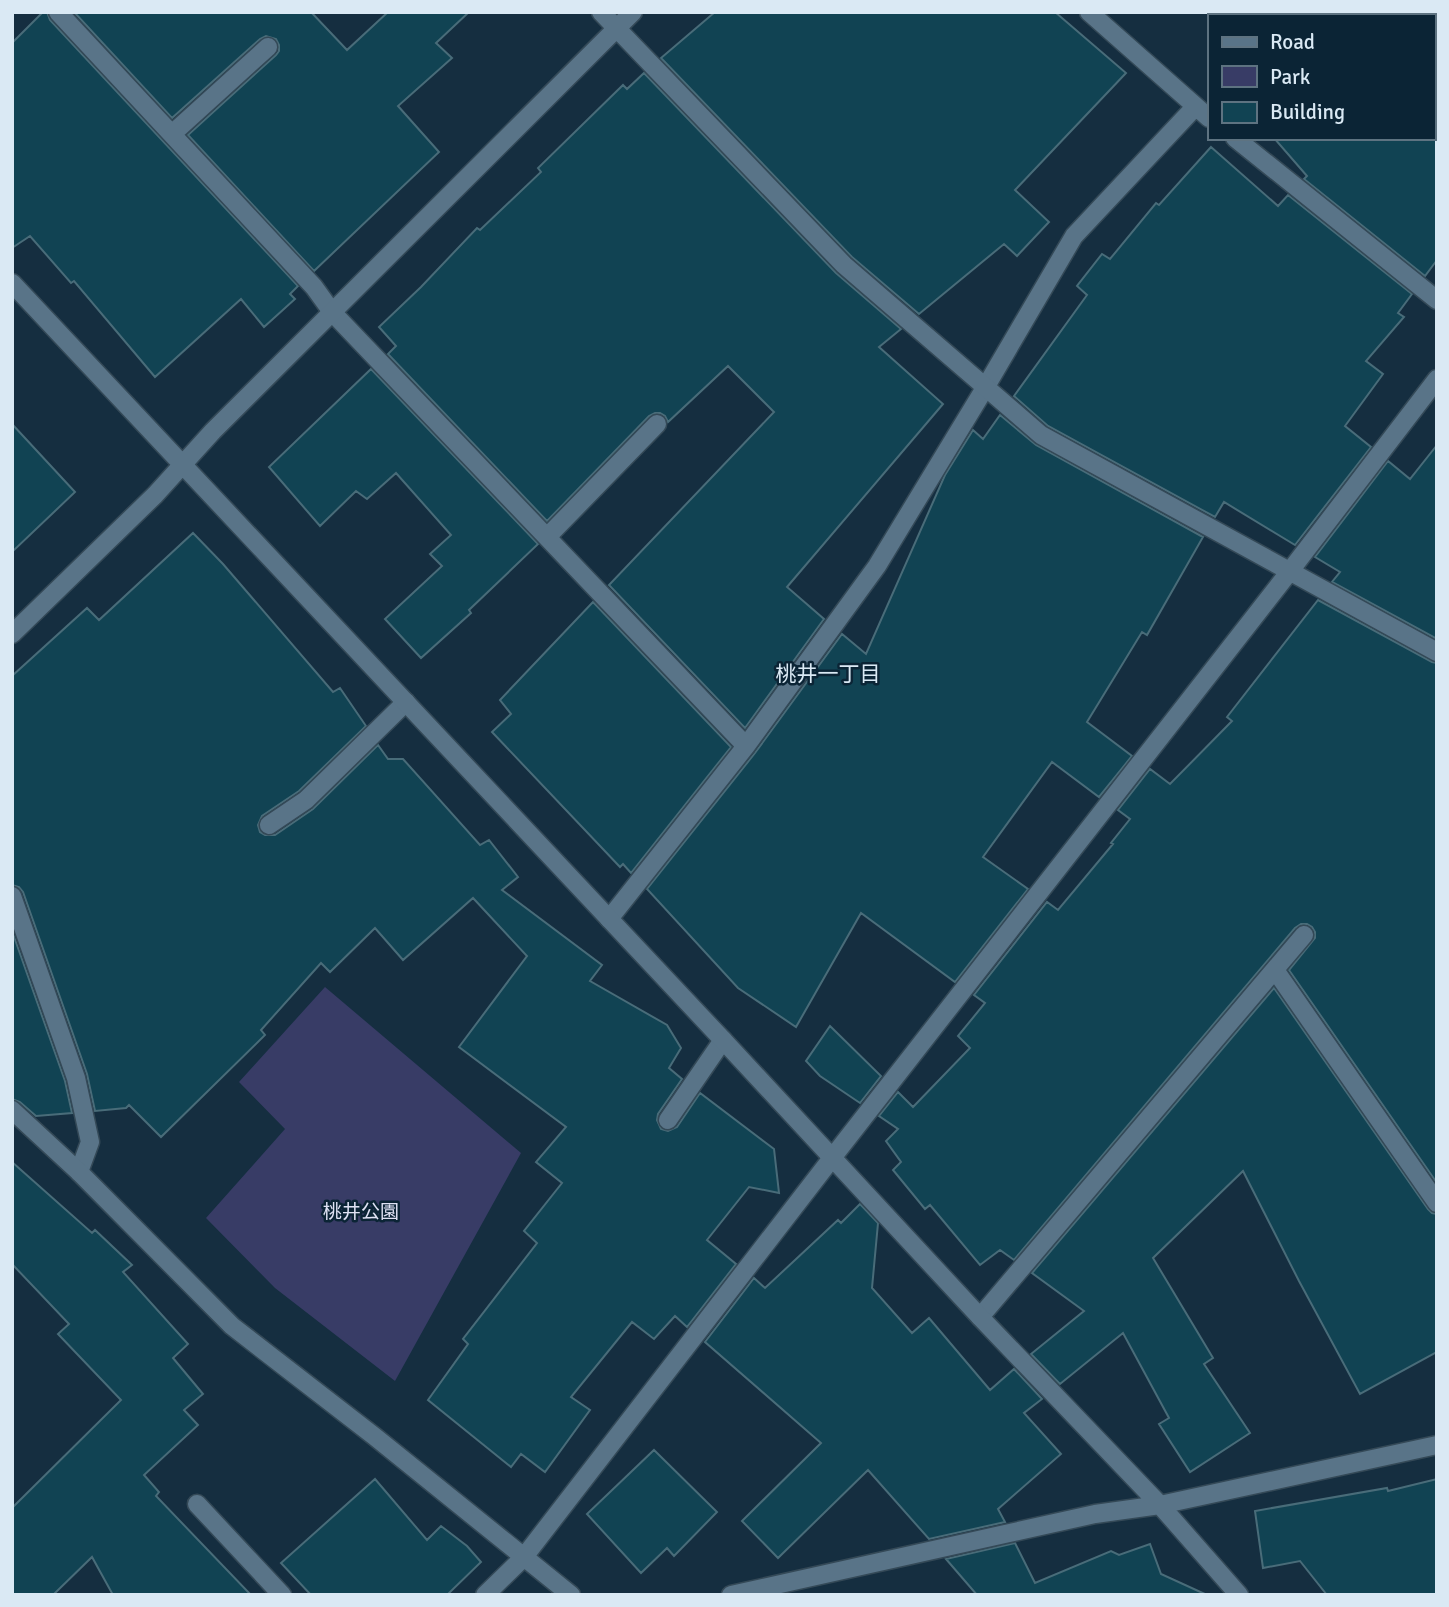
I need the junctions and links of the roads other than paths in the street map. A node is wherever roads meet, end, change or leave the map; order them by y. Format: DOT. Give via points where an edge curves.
graph roads {
  1 [pos="58,12"];
  2 [pos="601,12"];
  3 [pos="633,12"];
  4 [pos="1089,12"];
  5 [pos="616,29"];
  6 [pos="268,47"];
  7 [pos="1202,112"];
  8 [pos="172,134"];
  9 [pos="1237,140"];
  10 [pos="12,283"];
  11 [pos="1437,300"];
  12 [pos="332,312"];
  13 [pos="1437,379"];
  14 [pos="985,388"];
  15 [pos="657,424"];
  16 [pos="184,465"];
  17 [pos="547,537"];
  18 [pos="1290,571"];
  19 [pos="12,634"];
  20 [pos="1437,652"];
  21 [pos="406,702"];
  22 [pos="746,746"];
  23 [pos="269,825"];
  24 [pos="12,896"];
  25 [pos="609,919"];
  26 [pos="1304,935"];
  27 [pos="1275,970"];
  28 [pos="723,1040"];
  29 [pos="12,1110"];
  30 [pos="668,1120"];
  31 [pos="832,1158"];
  32 [pos="79,1172"];
  33 [pos="1437,1203"];
  34 [pos="980,1317"];
  35 [pos="1437,1444"];
  36 [pos="197,1504"];
  37 [pos="1160,1505"];
  38 [pos="524,1557"];
  39 [pos="282,1595"];
  40 [pos="485,1595"];
  41 [pos="571,1595"];
  42 [pos="731,1595"];
  43 [pos="1239,1595"];
  1 -- 8 [label="street"];
  2 -- 5 [label="street"];
  3 -- 5 [label="street"];
  4 -- 7 [label="street"];
  5 -- 12 [label="street"];
  5 -- 14 [label="street" via="844,265"];
  6 -- 8 [label="street"];
  7 -- 14 [label="street" via="1074,236"];
  8 -- 12 [label="street"];
  9 -- 11 [label="street"];
  10 -- 16 [label="street"];
  12 -- 16 [label="street"];
  12 -- 17 [label="street"];
  13 -- 18 [label="street"];
  14 -- 18 [label="street" via="1041,435"];
  14 -- 22 [label="street" via="877,566"];
  15 -- 17 [label="street"];
  16 -- 19 [label="street"];
  16 -- 21 [label="street"];
  17 -- 22 [label="street"];
  18 -- 20 [label="street"];
  18 -- 31 [label="street"];
  21 -- 23 [label="street" via="306,800"];
  21 -- 25 [label="street"];
  22 -- 25 [label="street"];
  24 -- 32 [label="street" via="76,1078 90,1142"];
  25 -- 28 [label="street"];
  26 -- 27 [label="street"];
  27 -- 33 [label="street"];
  27 -- 34 [label="street"];
  28 -- 30 [label="street"];
  28 -- 31 [label="street"];
  29 -- 32 [label="street"];
  31 -- 34 [label="street"];
  31 -- 38 [label="street"];
  32 -- 38 [label="street" via="232,1326"];
  34 -- 37 [label="street"];
  35 -- 37 [label="street"];
  36 -- 39 [label="street"];
  37 -- 42 [label="street" via="1095,1514"];
  37 -- 43 [label="street"];
  38 -- 40 [label="street"];
  38 -- 41 [label="street"];
}
